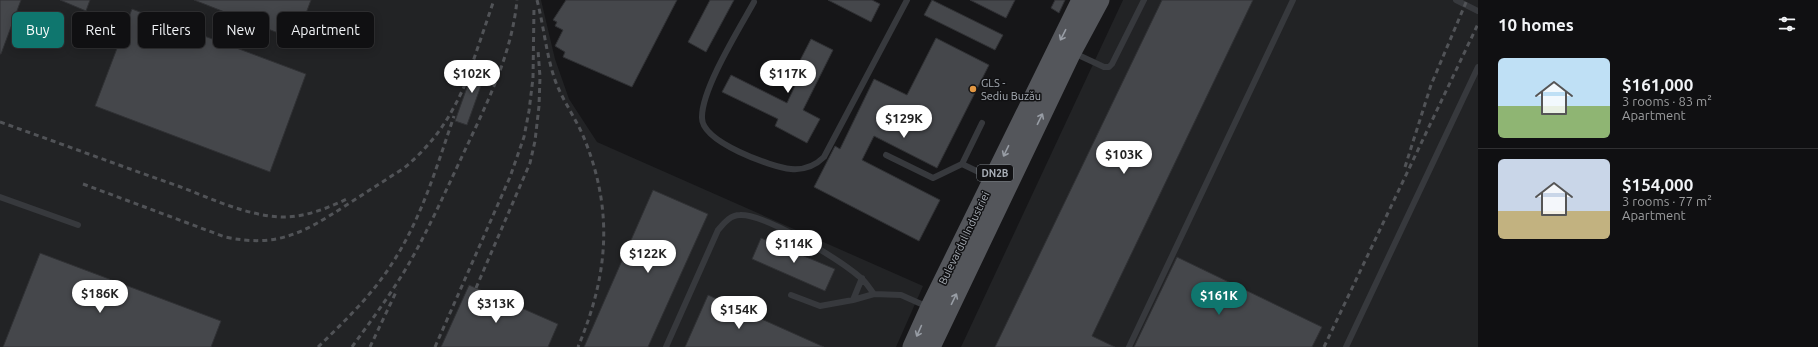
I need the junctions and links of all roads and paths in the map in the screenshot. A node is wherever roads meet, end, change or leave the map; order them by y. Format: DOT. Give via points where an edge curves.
graph roads {
  1 [pos="907,0"];
  2 [pos="1081,0"];
  3 [pos="1100,0"];
  4 [pos="1144,0"];
  5 [pos="1292,0"];
  6 [pos="1456,0"];
  7 [pos="754,2"];
  8 [pos="1478,11"];
  9 [pos="1072,52"];
  10 [pos="1478,67"];
  11 [pos="982,123"];
  12 [pos="886,155"];
  13 [pos="962,164"];
  14 [pos="993,178"];
  15 [pos="0,198"];
  16 [pos="78,225"];
  17 [pos="862,278"];
  18 [pos="874,294"];
  19 [pos="791,295"];
  20 [pos="853,300"];
  21 [pos="930,307"];
  22 [pos="666,347"];
  23 [pos="912,347"];
  24 [pos="931,347"];
  25 [pos="1129,347"];
  26 [pos="1346,347"];
  1 -- 7 [label="lane" via="824,157 808,167 792,169 769,164 724,144 708,132 701,120 703,102"];
  2 -- 14 [label="main road, Bulevardul Industriei / DN2B, one-way"];
  3 -- 9 [label="main road, Bulevardul Industriei / DN2B"];
  4 -- 9 [label="lane" via="1109,67"];
  5 -- 25 [label="lane"];
  6 -- 8 [label="lane"];
  24 -- 9 [label="main road, Bulevardul Industriei / DN2B, one-way"];
  10 -- 26 [label="lane"];
  11 -- 13 [label="lane"];
  12 -- 13 [label="lane" via="933,178"];
  13 -- 14 [label="lane"];
  14 -- 21 [label="main road, Bulevardul Industriei / DN2B"];
  15 -- 16 [label="lane"];
  17 -- 18 [label="lane"];
  17 -- 20 [label="lane"];
  17 -- 22 [label="lane" via="801,238 756,218 739,214 727,219 718,230"];
  18 -- 20 [label="lane"];
  18 -- 21 [label="lane" via="901,294"];
  19 -- 20 [label="lane" via="820,306"];
  21 -- 23 [label="main road, Bulevardul Industriei / DN2B, one-way"];
}
